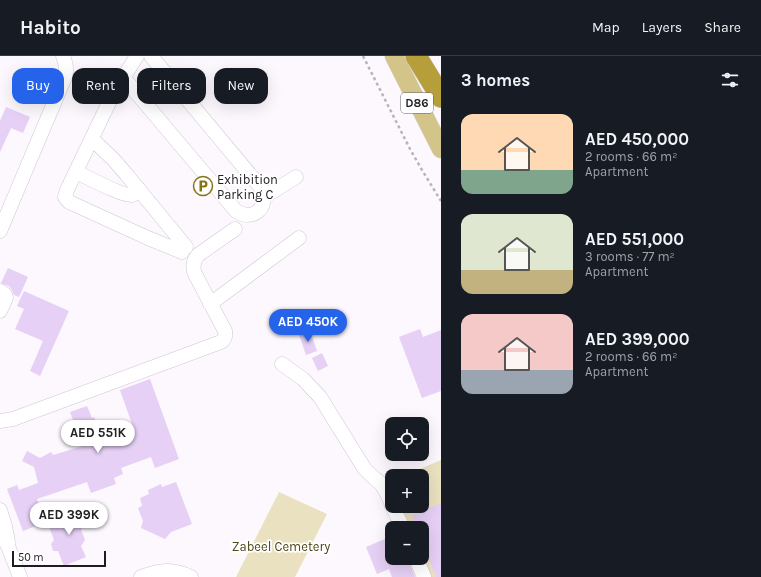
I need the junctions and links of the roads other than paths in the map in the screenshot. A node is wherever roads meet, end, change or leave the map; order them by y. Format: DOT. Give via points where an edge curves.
graph roads {
  1 [pos="62,56"];
  2 [pos="137,56"];
  3 [pos="150,56"];
  4 [pos="394,56"];
  5 [pos="416,56"];
  6 [pos="129,68"];
  7 [pos="129,84"];
  8 [pos="441,97"];
  9 [pos="108,104"];
  10 [pos="92,139"];
  11 [pos="441,150"];
  12 [pos="76,172"];
  13 [pos="296,177"];
  14 [pos="139,188"];
  15 [pos="264,197"];
  16 [pos="4,211"];
  17 [pos="235,228"];
  18 [pos="0,231"];
  19 [pos="299,238"];
  20 [pos="0,291"];
  21 [pos="210,304"];
  22 [pos="0,311"];
  23 [pos="282,364"];
  24 [pos="6,420"];
  25 [pos="0,428"];
  26 [pos="385,491"];
  27 [pos="0,510"];
  28 [pos="0,532"];
  29 [pos="8,546"];
  30 [pos="419,565"];
  31 [pos="20,577"];
  32 [pos="141,577"];
  33 [pos="191,577"];
  34 [pos="424,577"];
  1 -- 16 [label="street" via="66,63 65,77"];
  2 -- 6 [label="street"];
  3 -- 15 [label="street" via="262,189"];
  4 -- 11 [label="main road, D86"];
  5 -- 8 [label="highway"];
  7 -- 15 [label="street" via="236,210 250,215 262,207"];
  9 -- 10 [label="street"];
  10 -- 12 [label="street"];
  10 -- 14 [label="street"];
  12 -- 14 [label="street" via="128,195 135,193"];
  12 -- 14 [label="street" via="65,193 69,202 148,238 184,250"];
  13 -- 15 [label="street"];
  16 -- 18 [label="street"];
  17 -- 21 [label="street" via="198,255 194,262 193,270"];
  19 -- 21 [label="street"];
  20 -- 22 [label="street" via="5,293 6,298"];
  21 -- 24 [label="street" via="226,334 224,341"];
  23 -- 26 [label="street" via="303,379 320,397 364,468"];
  24 -- 25 [label="street"];
  27 -- 29 [label="street"];
  28 -- 29 [label="street"];
  29 -- 31 [label="street"];
  30 -- 34 [label="street"];
  32 -- 33 [label="street" via="168,570"];
}
